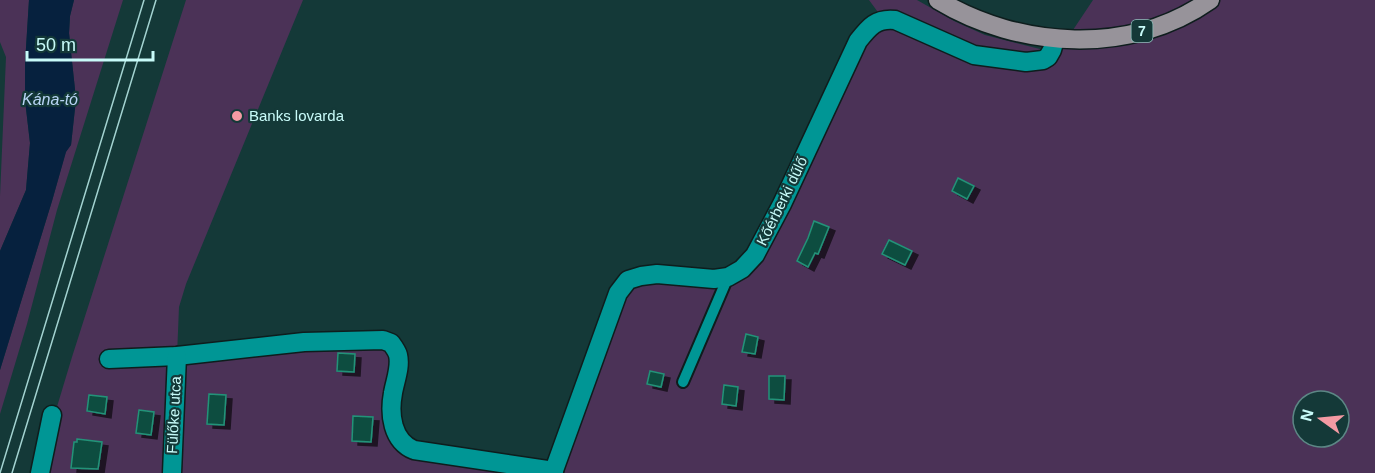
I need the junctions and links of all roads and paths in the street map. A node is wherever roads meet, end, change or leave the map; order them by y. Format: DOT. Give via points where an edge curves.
graph roads {
  1 [pos="938,0"];
  2 [pos="1210,0"];
  3 [pos="1055,39"];
  4 [pos="728,277"];
  5 [pos="177,356"];
  6 [pos="109,358"];
  7 [pos="683,382"];
  8 [pos="52,415"];
  9 [pos="553,472"];
  10 [pos="40,473"];
  11 [pos="172,473"];
  1 -- 3 [label="main road, 7" via="1007,31"];
  2 -- 3 [label="main road, 7" via="1173,20 1140,31 1111,37"];
  3 -- 4 [label="street, Kőérberki dűlő" via="1048,57 1026,62 974,55 895,20 884,19 870,25 858,41 755,255"];
  4 -- 7 [label="lane"];
  4 -- 9 [label="street" via="657,274 628,280 618,293"];
  5 -- 6 [label="street"];
  5 -- 9 [label="street" via="304,342 383,340 392,343 398,353 391,411 394,429 404,446"];
  5 -- 11 [label="street, Fülőke utca"];
  8 -- 10 [label="street"];
}
